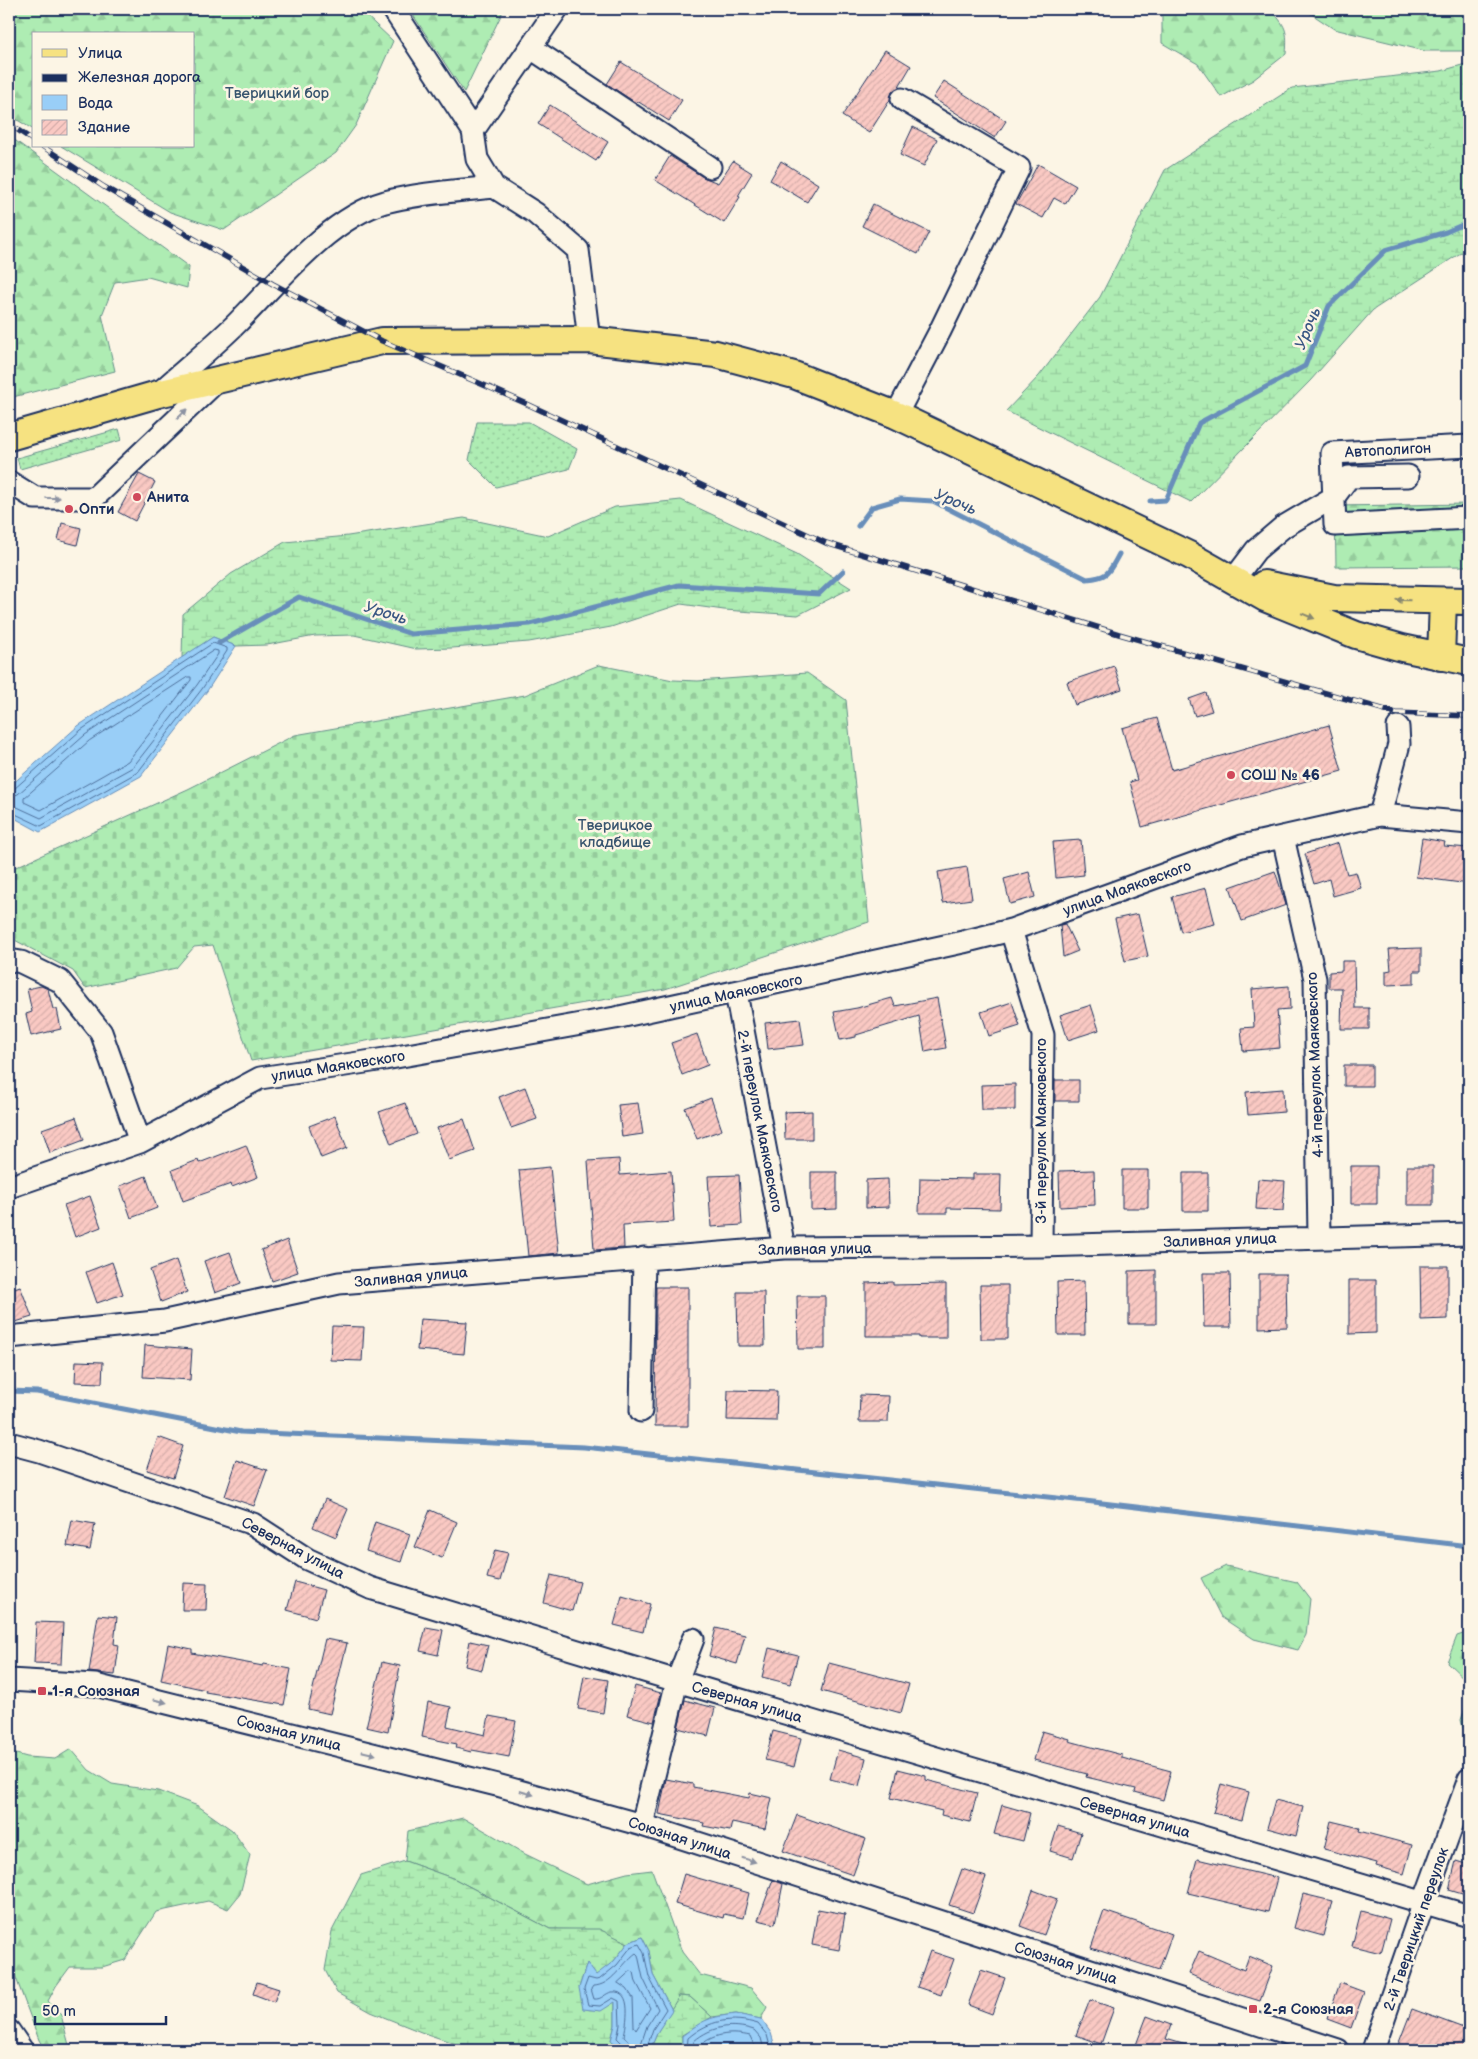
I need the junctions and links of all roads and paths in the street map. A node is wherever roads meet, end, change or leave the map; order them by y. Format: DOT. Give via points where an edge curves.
graph roads {
  1 [pos="393,9"];
  2 [pos="557,9"];
  3 [pos="531,48"];
  4 [pos="902,99"];
  5 [pos="472,131"];
  6 [pos="710,167"];
  7 [pos="494,187"];
  8 [pos="589,340"];
  9 [pos="220,378"];
  10 [pos="158,394"];
  11 [pos="896,415"];
  12 [pos="9,437"];
  13 [pos="1469,446"];
  14 [pos="1408,476"];
  15 [pos="9,482"];
  16 [pos="1334,497"];
  17 [pos="1469,518"];
  18 [pos="1234,579"];
  19 [pos="1443,601"];
  20 [pos="1469,601"];
  21 [pos="1441,656"];
  22 [pos="1469,662"];
  23 [pos="1398,727"];
  24 [pos="1380,815"];
  25 [pos="1469,823"];
  26 [pos="1283,837"];
  27 [pos="1011,930"];
  28 [pos="9,960"];
  29 [pos="736,994"];
  30 [pos="140,1142"];
  31 [pos="9,1187"];
  32 [pos="1469,1234"];
  33 [pos="1319,1237"];
  34 [pos="1041,1246"];
  35 [pos="784,1248"];
  36 [pos="644,1258"];
  37 [pos="9,1337"];
  38 [pos="641,1411"];
  39 [pos="9,1444"];
  40 [pos="693,1639"];
  41 [pos="9,1680"];
  42 [pos="677,1681"];
  43 [pos="1469,1779"];
  44 [pos="642,1825"];
  45 [pos="1424,1902"];
  46 [pos="1469,1916"];
  47 [pos="9,2030"];
  48 [pos="22,2050"];
  49 [pos="1338,2050"];
  50 [pos="1373,2050"];
  1 -- 5 [label="street"];
  2 -- 3 [label="street"];
  3 -- 5 [label="street"];
  3 -- 6 [label="street"];
  4 -- 11 [label="street" via="1019,168"];
  5 -- 7 [label="street" via="476,158"];
  7 -- 8 [label="street" via="535,213 578,250"];
  7 -- 10 [label="street" via="384,202 350,218 303,255 236,323"];
  8 -- 9 [label="main road" via="382,341"];
  8 -- 11 [label="main road" via="716,354 794,375"];
  9 -- 10 [label="main road"];
  15 -- 9 [label="street, one-way" via="35,498 94,498"];
  10 -- 12 [label="main road"];
  11 -- 18 [label="main road" via="1189,554"];
  13 -- 16 [label="street, Автополигон" via="1332,453"];
  14 -- 16 [label="street" via="1348,477"];
  16 -- 17 [label="street, Автополигон" via="1335,525"];
  16 -- 18 [label="street" via="1283,527 1256,550"];
  19 -- 18 [label="main road, one-way" via="1334,598"];
  18 -- 21 [label="main road, one-way" via="1265,598 1356,636"];
  19 -- 20 [label="main road"];
  19 -- 21 [label="main road"];
  21 -- 22 [label="main road"];
  23 -- 24 [label="street" via="1399,744"];
  24 -- 25 [label="street, улица Маяковского"];
  24 -- 26 [label="street, улица Маяковского"];
  26 -- 27 [label="street, улица Маяковского" via="1242,846"];
  26 -- 33 [label="street, 4-й переулок Маяковского" via="1315,979"];
  27 -- 29 [label="street, улица Маяковского"];
  27 -- 34 [label="street, 3-й переулок Маяковского" via="1043,1035"];
  28 -- 30 [label="street" via="21,962 60,982 101,1032"];
  29 -- 30 [label="street, улица Маяковского" via="385,1059 260,1078"];
  29 -- 35 [label="street, 2-й переулок Маяковского"];
  30 -- 31 [label="street, улица Маяковского"];
  32 -- 33 [label="street, Заливная улица"];
  33 -- 34 [label="street, Заливная улица"];
  34 -- 35 [label="street, Заливная улица"];
  35 -- 36 [label="street, Заливная улица"];
  36 -- 37 [label="street, Заливная улица" via="339,1283 165,1321"];
  36 -- 38 [label="street"];
  39 -- 42 [label="street, Северная улица" via="253,1524 307,1559 370,1588"];
  40 -- 42 [label="street"];
  41 -- 44 [label="street, Союзная улица, one-way" via="95,1685 498,1785"];
  42 -- 44 [label="street"];
  42 -- 45 [label="street, Северная улица"];
  43 -- 45 [label="street, 2-й Тверицкий переулок"];
  44 -- 49 [label="street, Союзная улица, one-way"];
  45 -- 46 [label="street, Северная улица"];
  45 -- 50 [label="street, 2-й Тверицкий переулок"];
  47 -- 48 [label="street"];
}
